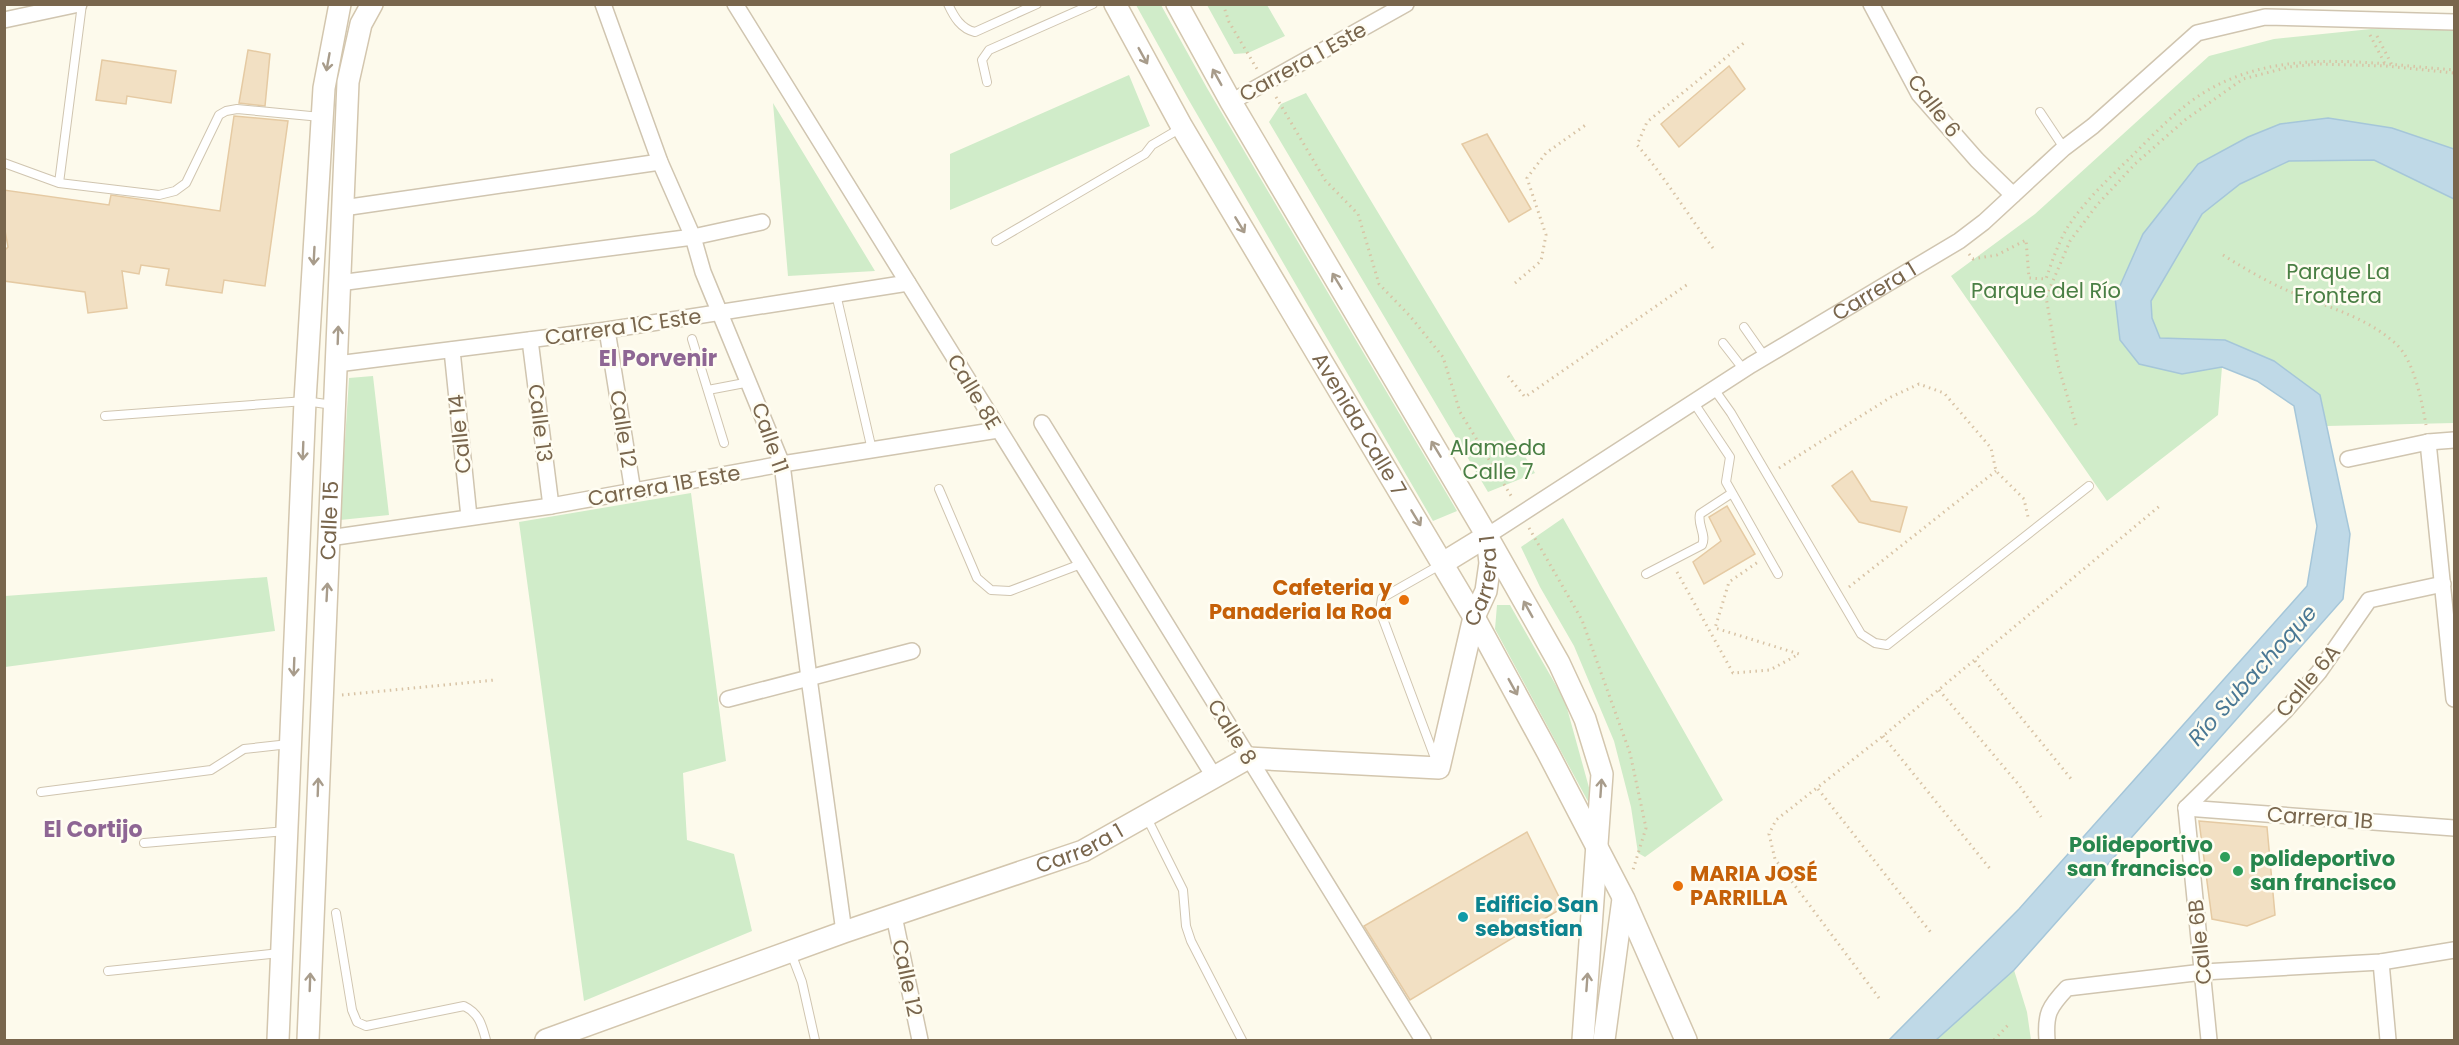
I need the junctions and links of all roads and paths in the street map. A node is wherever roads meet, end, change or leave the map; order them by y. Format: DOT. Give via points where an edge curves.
graph roads {
  1 [pos="340,4"];
  2 [pos="372,4"];
  3 [pos="603,4"];
  4 [pos="735,4"];
  5 [pos="948,4"];
  6 [pos="1037,4"];
  7 [pos="1093,4"];
  8 [pos="1115,4"];
  9 [pos="1178,4"];
  10 [pos="1223,4"];
  11 [pos="1406,4"];
  12 [pos="1871,4"];
  13 [pos="72,5"];
  14 [pos="4,20"];
  15 [pos="2454,22"];
  16 [pos="1745,42"];
  17 [pos="2454,72"];
  18 [pos="1260,73"];
  19 [pos="987,82"];
  20 [pos="1231,102"];
  21 [pos="1281,104"];
  22 [pos="2040,112"];
  23 [pos="322,117"];
  24 [pos="1587,124"];
  25 [pos="1182,128"];
  26 [pos="2064,148"];
  27 [pos="660,162"];
  28 [pos="4,163"];
  29 [pos="59,183"];
  30 [pos="2013,195"];
  31 [pos="343,208"];
  32 [pos="762,222"];
  33 [pos="693,237"];
  34 [pos="996,241"];
  35 [pos="1959,241"];
  36 [pos="1713,248"];
  37 [pos="2223,255"];
  38 [pos="339,283"];
  39 [pos="908,283"];
  40 [pos="1515,283"];
  41 [pos="1688,284"];
  42 [pos="836,294"];
  43 [pos="720,312"];
  44 [pos="1744,327"];
  45 [pos="607,330"];
  46 [pos="692,339"];
  47 [pos="530,340"];
  48 [pos="1723,343"];
  49 [pos="452,350"];
  50 [pos="1765,357"];
  51 [pos="337,364"];
  52 [pos="1744,370"];
  53 [pos="1508,376"];
  54 [pos="750,382"];
  55 [pos="1714,389"];
  56 [pos="708,390"];
  57 [pos="305,402"];
  58 [pos="1694,403"];
  59 [pos="335,405"];
  60 [pos="105,416"];
  61 [pos="1042,423"];
  62 [pos="2076,424"];
  63 [pos="998,430"];
  64 [pos="2454,440"];
  65 [pos="2428,442"];
  66 [pos="724,443"];
  67 [pos="872,450"];
  68 [pos="2348,459"];
  69 [pos="782,464"];
  70 [pos="1996,471"];
  71 [pos="1767,475"];
  72 [pos="2088,486"];
  73 [pos="939,489"];
  74 [pos="633,492"];
  75 [pos="1732,493"];
  76 [pos="1516,504"];
  77 [pos="2162,504"];
  78 [pos="551,506"];
  79 [pos="469,517"];
  80 [pos="2032,530"];
  81 [pos="1487,536"];
  82 [pos="329,538"];
  83 [pos="1767,556"];
  84 [pos="1671,561"];
  85 [pos="1443,563"];
  86 [pos="1081,564"];
  87 [pos="1646,574"];
  88 [pos="1778,574"];
  89 [pos="2443,584"];
  90 [pos="1838,596"];
  91 [pos="1474,616"];
  92 [pos="912,651"];
  93 [pos="1975,660"];
  94 [pos="809,678"];
  95 [pos="495,680"];
  96 [pos="1939,690"];
  97 [pos="322,697"];
  98 [pos="728,699"];
  99 [pos="2454,699"];
  100 [pos="1883,736"];
  101 [pos="291,744"];
  102 [pos="1248,758"];
  103 [pos="1439,768"];
  104 [pos="1215,778"];
  105 [pos="2072,780"];
  106 [pos="1818,788"];
  107 [pos="41,792"];
  108 [pos="2186,808"];
  109 [pos="1146,816"];
  110 [pos="2041,817"];
  111 [pos="2454,828"];
  112 [pos="287,830"];
  113 [pos="144,843"];
  114 [pos="286,867"];
  115 [pos="315,870"];
  116 [pos="1991,870"];
  117 [pos="1624,899"];
  118 [pos="336,913"];
  119 [pos="894,916"];
  120 [pos="844,932"];
  121 [pos="1932,934"];
  122 [pos="2454,950"];
  123 [pos="790,952"];
  124 [pos="282,953"];
  125 [pos="2381,962"];
  126 [pos="108,971"];
  127 [pos="2203,972"];
  128 [pos="1879,998"];
  129 [pos="2009,1024"];
  130 [pos="278,1041"];
  131 [pos="308,1041"];
  132 [pos="486,1041"];
  133 [pos="546,1041"];
  134 [pos="815,1041"];
  135 [pos="920,1041"];
  136 [pos="1242,1041"];
  137 [pos="1423,1041"];
  138 [pos="1583,1041"];
  139 [pos="1604,1041"];
  140 [pos="1686,1041"];
  141 [pos="1994,1041"];
  142 [pos="2048,1041"];
  143 [pos="2209,1041"];
  144 [pos="2388,1041"];
  1 -- 23 [label="street, Calle 15, one-way"];
  2 -- 31 [label="street, Calle 15" via="361,24 348,82"];
  3 -- 27 [label="street, Calle 11"];
  4 -- 39 [label="street, Calle 8E"];
  5 -- 6 [label="lane" via="966,30 975,32"];
  7 -- 19 [label="lane" via="989,51 982,60"];
  8 -- 25 [label="street, Avenida Calle 7, one-way"];
  20 -- 9 [label="street, one-way"];
  10 -- 18 [label="path" via="1229,22"];
  11 -- 20 [label="street, Carrera 1 Este"];
  12 -- 30 [label="street, Calle 6" via="1919,94"];
  13 -- 14 [label="street"];
  13 -- 29 [label="lane"];
  15 -- 26 [label="street, Carrera 1" via="2265,17 2197,33"];
  16 -- 36 [label="path" via="1647,122 1637,145 1661,172"];
  17 -- 35 [label="path" via="2308,60 2246,72 2190,102 2098,189 2069,225 2046,279 2029,278 2026,240 1997,255 1973,259"];
  17 -- 62 [label="path" via="2318,64 2243,78 2135,164 2070,241 2046,297 2058,365"];
  81 -- 20 [label="street, one-way"];
  21 -- 76 [label="path" via="1325,180 1358,214 1379,284 1443,357 1460,412"];
  22 -- 26 [label="lane"];
  23 -- 29 [label="lane" via="226,111 219,116 186,183 175,191 159,195"];
  23 -- 57 [label="street, Calle 15, one-way"];
  24 -- 40 [label="path" via="1546,153 1527,178 1546,235 1541,261"];
  25 -- 34 [label="lane"];
  25 -- 85 [label="street, Avenida Calle 7, one-way"];
  26 -- 30 [label="street, Carrera 1"];
  27 -- 31 [label="street"];
  27 -- 33 [label="street, Calle 11"];
  28 -- 29 [label="lane"];
  30 -- 35 [label="street, Carrera 1"];
  31 -- 38 [label="street, Calle 15"];
  32 -- 33 [label="street"];
  33 -- 38 [label="street"];
  33 -- 43 [label="street, Calle 11"];
  35 -- 50 [label="street, Carrera 1"];
  37 -- 65 [label="path" via="2255,276 2357,317 2398,345 2418,382"];
  51 -- 38 [label="street, Calle 15, one-way"];
  39 -- 42 [label="street, Carrera 1C Este"];
  39 -- 63 [label="street, Calle 8E"];
  41 -- 53 [label="path" via="1525,397"];
  42 -- 43 [label="street, Carrera 1C Este"];
  42 -- 67 [label="lane"];
  43 -- 45 [label="street, Carrera 1C Este"];
  43 -- 54 [label="street, Calle 11"];
  44 -- 50 [label="lane"];
  45 -- 47 [label="street, Carrera 1C Este"];
  45 -- 74 [label="street, Calle 12"];
  46 -- 56 [label="lane"];
  47 -- 49 [label="street, Carrera 1C Este"];
  47 -- 78 [label="street, Calle 13"];
  48 -- 52 [label="lane"];
  49 -- 51 [label="street, Carrera 1C Este"];
  49 -- 79 [label="street, Calle 14"];
  50 -- 52 [label="street, Carrera 1"];
  51 -- 59 [label="street, Calle 15"];
  52 -- 55 [label="street, Carrera 1"];
  54 -- 56 [label="lane"];
  54 -- 69 [label="street, Calle 11"];
  55 -- 58 [label="street, Carrera 1"];
  55 -- 71 [label="lane"];
  56 -- 66 [label="lane"];
  57 -- 59 [label="lane"];
  57 -- 60 [label="lane"];
  57 -- 101 [label="street, Calle 15, one-way"];
  58 -- 75 [label="lane" via="1730,457 1725,476"];
  58 -- 81 [label="street, Carrera 1"];
  59 -- 82 [label="street, Calle 15"];
  61 -- 102 [label="street, Calle 8"];
  63 -- 67 [label="street, Carrera 1B Este"];
  63 -- 86 [label="street, Calle 8E"];
  64 -- 65 [label="street"];
  65 -- 68 [label="street"];
  65 -- 89 [label="street"];
  67 -- 69 [label="street, Carrera 1B Este"];
  69 -- 74 [label="street, Carrera 1B Este"];
  69 -- 94 [label="street, Calle 11"];
  70 -- 71 [label="path" via="1991,448 1944,393 1919,384 1891,397"];
  70 -- 80 [label="path" via="2024,499"];
  70 -- 90 [label="path"];
  71 -- 90 [label="lane"];
  72 -- 80 [label="lane"];
  73 -- 86 [label="lane" via="976,578 992,590 1010,591"];
  74 -- 78 [label="street, Carrera 1B Este"];
  75 -- 83 [label="lane"];
  75 -- 84 [label="lane" via="1700,514 1702,545"];
  77 -- 93 [label="path"];
  78 -- 79 [label="street, Carrera 1B Este"];
  79 -- 82 [label="street, Carrera 1B Este"];
  80 -- 90 [label="lane" via="1887,645 1861,634"];
  81 -- 85 [label="street"];
  81 -- 91 [label="street, Carrera 1" via="1490,563 1485,591"];
  138 -- 81 [label="street, one-way" via="1602,774 1585,720 1559,663"];
  97 -- 82 [label="street, Calle 15, one-way"];
  83 -- 84 [label="path" via="1729,582 1715,628 1798,654 1770,670 1733,673"];
  83 -- 88 [label="lane"];
  84 -- 87 [label="lane"];
  85 -- 91 [label="street, Avenida Calle 7"];
  85 -- 103 [label="lane" via="1382,598 1380,604"];
  86 -- 104 [label="street, Calle 8E"];
  89 -- 99 [label="street"];
  89 -- 108 [label="street, Calle 6A" via="2369,600 2319,672 2285,711"];
  91 -- 103 [label="street, Carrera 1"];
  91 -- 117 [label="street, Avenida Calle 7, one-way"];
  92 -- 94 [label="street"];
  93 -- 96 [label="path"];
  93 -- 105 [label="path"];
  94 -- 98 [label="street"];
  94 -- 120 [label="street, Calle 11"];
  95 -- 97 [label="path"];
  96 -- 100 [label="path"];
  96 -- 110 [label="path"];
  115 -- 97 [label="street, Calle 15, one-way"];
  100 -- 106 [label="path"];
  100 -- 116 [label="path"];
  101 -- 107 [label="lane" via="244,749 211,770"];
  101 -- 112 [label="street, Calle 15"];
  102 -- 103 [label="street"];
  102 -- 104 [label="street, Carrera 1"];
  102 -- 137 [label="street, Calle 8"];
  104 -- 109 [label="street, Carrera 1"];
  106 -- 121 [label="path"];
  106 -- 128 [label="path" via="1776,820 1770,834 1775,859"];
  108 -- 111 [label="street, Carrera 1B"];
  108 -- 127 [label="street, Calle 6B"];
  109 -- 119 [label="street, Carrera 1" via="1083,851"];
  109 -- 136 [label="lane" via="1183,890 1191,941"];
  112 -- 113 [label="lane"];
  112 -- 114 [label="street, Calle 15"];
  114 -- 115 [label="street"];
  114 -- 124 [label="street, Calle 15"];
  131 -- 115 [label="street, Calle 15, one-way"];
  117 -- 139 [label="street"];
  117 -- 140 [label="street, Avenida Calle 7"];
  118 -- 132 [label="lane" via="357,1022 366,1026 464,1006 480,1018"];
  119 -- 120 [label="street, Carrera 1"];
  119 -- 135 [label="street, Calle 12"];
  120 -- 123 [label="street, Carrera 1"];
  122 -- 125 [label="street"];
  123 -- 133 [label="street, Carrera 1"];
  123 -- 134 [label="lane" via="802,982"];
  124 -- 126 [label="lane"];
  124 -- 130 [label="street, Calle 15"];
  125 -- 127 [label="street"];
  125 -- 144 [label="street"];
  127 -- 142 [label="street" via="2067,988 2052,1005 2046,1020"];
  127 -- 143 [label="street, Calle 6B"];
  129 -- 141 [label="path"];
}
